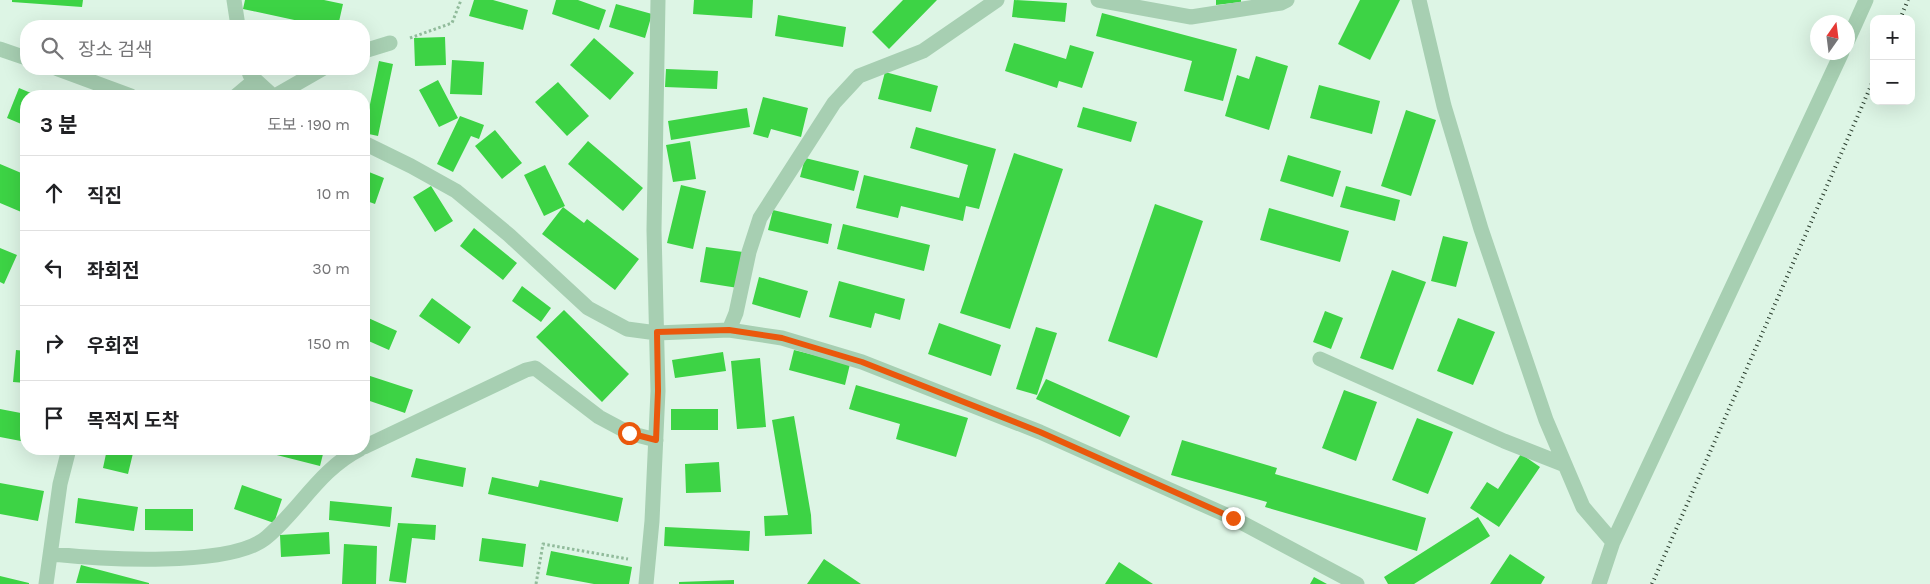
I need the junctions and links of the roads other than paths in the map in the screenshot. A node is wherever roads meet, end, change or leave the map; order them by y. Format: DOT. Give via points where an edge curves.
graph roads {
  1 [pos="234,0"];
  2 [pos="658,0"];
  3 [pos="997,0"];
  4 [pos="1098,0"];
  5 [pos="1287,0"];
  6 [pos="1419,0"];
  7 [pos="1866,0"];
  8 [pos="237,20"];
  9 [pos="1855,24"];
  10 [pos="390,43"];
  11 [pos="0,49"];
  12 [pos="370,49"];
  13 [pos="20,56"];
  14 [pos="1838,60"];
  15 [pos="74,75"];
  16 [pos="250,75"];
  17 [pos="252,75"];
  18 [pos="311,75"];
  19 [pos="115,90"];
  20 [pos="240,90"];
  21 [pos="268,90"];
  22 [pos="285,90"];
  23 [pos="370,146"];
  24 [pos="729,330"];
  25 [pos="657,332"];
  26 [pos="1320,359"];
  27 [pos="656,440"];
  28 [pos="370,444"];
  29 [pos="67,455"];
  30 [pos="347,455"];
  31 [pos="1565,465"];
  32 [pos="1613,542"];
  33 [pos="52,554"];
  34 [pos="46,584"];
  35 [pos="646,584"];
  36 [pos="1357,584"];
  37 [pos="1598,584"];
  1 -- 8 [label="street"];
  2 -- 25 [label="street" via="654,230"];
  3 -- 24 [label="street" via="922,51 859,76 834,103 760,218"];
  4 -- 5 [label="street" via="1191,17"];
  6 -- 31 [label="street" via="1444,106 1481,229 1546,420"];
  7 -- 9 [label="street"];
  10 -- 12 [label="street"];
  11 -- 13 [label="street"];
  14 -- 32 [label="street"];
  15 -- 19 [label="street"];
  16 -- 20 [label="street"];
  17 -- 21 [label="street"];
  18 -- 22 [label="street"];
  23 -- 25 [label="street" via="456,191 588,308 626,329"];
  24 -- 25 [label="street"];
  24 -- 36 [label="street" via="782,338 862,362 1040,432 1233,518"];
  25 -- 27 [label="street"];
  26 -- 31 [label="street"];
  27 -- 28 [label="street" via="629,433 600,417 535,368"];
  27 -- 35 [label="street"];
  29 -- 33 [label="street" via="60,484"];
  30 -- 33 [label="street" via="312,487 267,537 252,547 202,556 143,560"];
  31 -- 32 [label="street" via="1583,507"];
  32 -- 37 [label="street"];
  33 -- 34 [label="street"];
}
